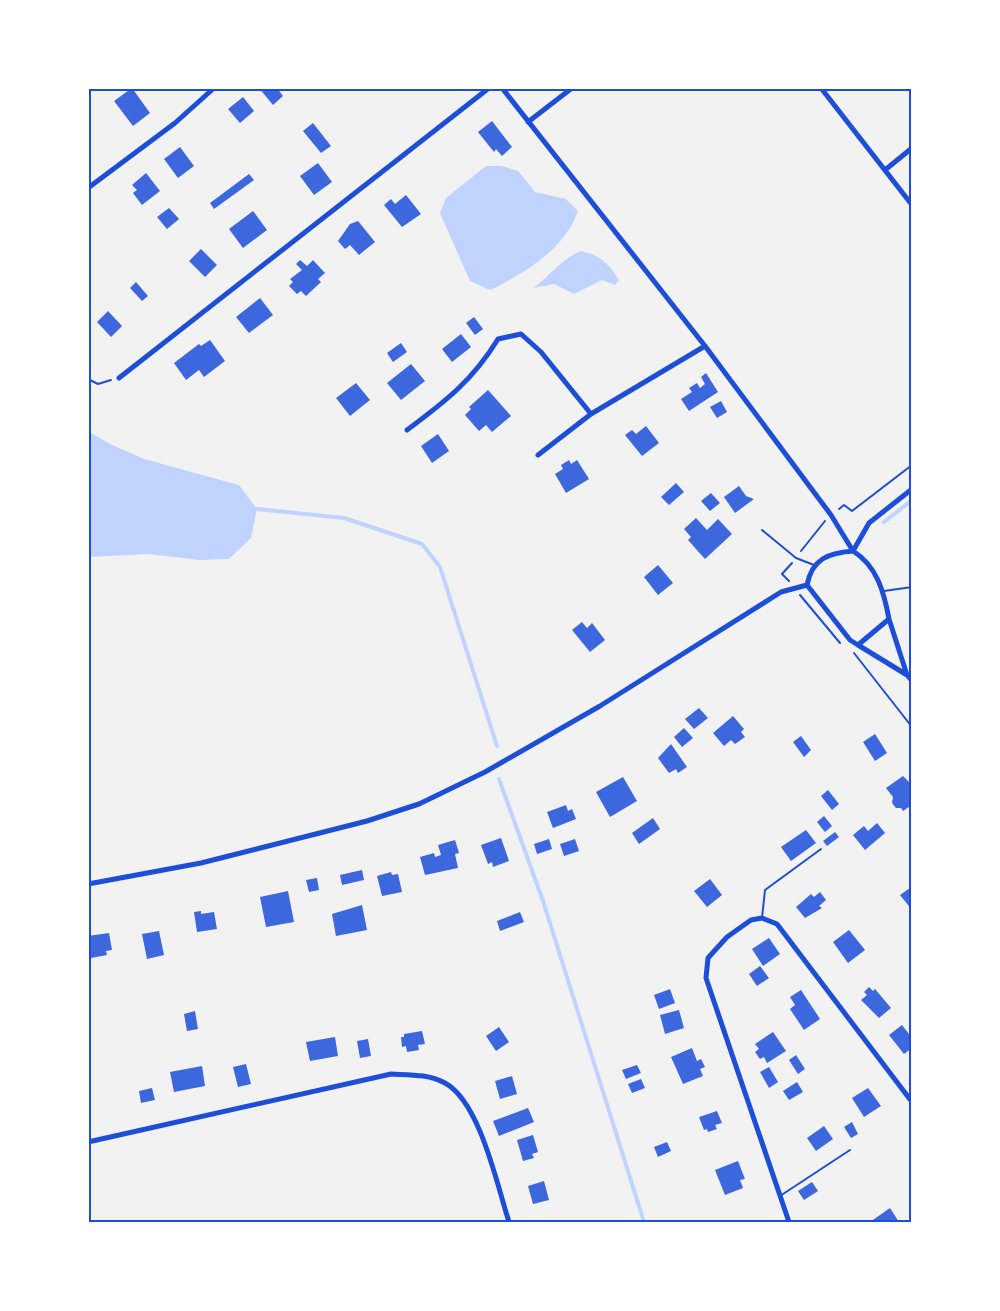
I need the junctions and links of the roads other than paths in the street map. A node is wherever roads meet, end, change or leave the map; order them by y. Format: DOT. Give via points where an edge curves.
graph roads {
  1 [pos="214,88"];
  2 [pos="489,88"];
  3 [pos="502,88"];
  4 [pos="572,88"];
  5 [pos="821,88"];
  6 [pos="528,122"];
  7 [pos="912,148"];
  8 [pos="885,170"];
  9 [pos="88,188"];
  10 [pos="912,205"];
  11 [pos="705,346"];
  12 [pos="119,378"];
  13 [pos="591,414"];
  14 [pos="407,429"];
  15 [pos="538,455"];
  16 [pos="912,489"];
  17 [pos="762,530"];
  18 [pos="853,551"];
  19 [pos="815,566"];
  20 [pos="807,585"];
  21 [pos="912,587"];
  22 [pos="884,591"];
  23 [pos="889,619"];
  24 [pos="858,645"];
  25 [pos="907,675"];
  26 [pos="912,681"];
  27 [pos="821,849"];
  28 [pos="88,884"];
  29 [pos="762,918"];
  30 [pos="912,1102"];
  31 [pos="88,1142"];
  32 [pos="850,1150"];
  33 [pos="780,1196"];
  34 [pos="509,1222"];
  35 [pos="789,1222"];
  1 -- 9 [label="street" via="175,123"];
  2 -- 12 [label="street"];
  3 -- 6 [label="street"];
  4 -- 6 [label="street"];
  5 -- 8 [label="street"];
  6 -- 11 [label="street"];
  7 -- 8 [label="street"];
  8 -- 10 [label="street"];
  11 -- 13 [label="street"];
  11 -- 18 [label="street" via="831,515"];
  13 -- 14 [label="street" via="541,352 520,334 498,339 474,374 450,398"];
  13 -- 15 [label="street"];
  16 -- 18 [label="street" via="869,523"];
  17 -- 19 [label="lane" via="796,558"];
  18 -- 19 [label="street" via="835,553"];
  18 -- 22 [label="street" via="866,560"];
  19 -- 20 [label="street"];
  20 -- 24 [label="street"];
  20 -- 28 [label="street" via="781,592 591,712 419,804 201,863"];
  21 -- 22 [label="lane"];
  22 -- 23 [label="street"];
  23 -- 24 [label="street"];
  23 -- 25 [label="street"];
  24 -- 25 [label="street"];
  25 -- 26 [label="street"];
  27 -- 29 [label="lane" via="765,890"];
  29 -- 30 [label="street" via="777,924"];
  29 -- 33 [label="street" via="751,920 727,937 708,958 706,978"];
  31 -- 34 [label="street" via="391,1074 423,1075 446,1083 473,1113"];
  32 -- 33 [label="lane"];
  33 -- 35 [label="street"];
}
